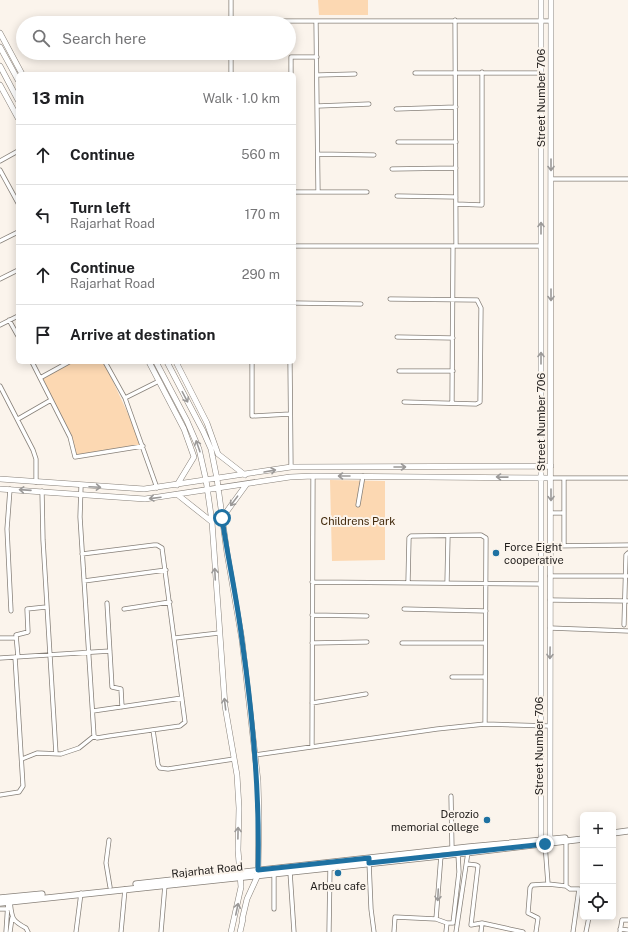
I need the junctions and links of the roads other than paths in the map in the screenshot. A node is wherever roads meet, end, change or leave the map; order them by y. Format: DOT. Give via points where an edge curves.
graph roads {
  1 [pos="231,0"];
  2 [pos="541,0"];
  3 [pos="551,0"];
  4 [pos="231,16"];
  5 [pos="455,20"];
  6 [pos="296,21"];
  7 [pos="316,21"];
  8 [pos="542,21"];
  9 [pos="551,21"];
  10 [pos="0,33"];
  11 [pos="0,46"];
  12 [pos="296,57"];
  13 [pos="318,57"];
  14 [pos="231,60"];
  15 [pos="291,60"];
  16 [pos="0,66"];
  17 [pos="21,72"];
  18 [pos="231,72"];
  19 [pos="290,72"];
  20 [pos="455,72"];
  21 [pos="482,72"];
  22 [pos="415,73"];
  23 [pos="541,73"];
  24 [pos="355,74"];
  25 [pos="318,75"];
  26 [pos="16,76"];
  27 [pos="0,85"];
  28 [pos="16,96"];
  29 [pos="369,104"];
  30 [pos="318,106"];
  31 [pos="456,107"];
  32 [pos="396,109"];
  33 [pos="16,114"];
  34 [pos="398,142"];
  35 [pos="456,142"];
  36 [pos="16,152"];
  37 [pos="318,154"];
  38 [pos="374,155"];
  39 [pos="0,161"];
  40 [pos="456,168"];
  41 [pos="392,169"];
  42 [pos="0,170"];
  43 [pos="551,179"];
  44 [pos="628,179"];
  45 [pos="296,192"];
  46 [pos="318,192"];
  47 [pos="367,192"];
  48 [pos="397,196"];
  49 [pos="456,197"];
  50 [pos="16,199"];
  51 [pos="456,204"];
  52 [pos="16,233"];
  53 [pos="0,241"];
  54 [pos="296,246"];
  55 [pos="454,246"];
  56 [pos="541,246"];
  57 [pos="16,271"];
  58 [pos="0,279"];
  59 [pos="390,299"];
  60 [pos="454,299"];
  61 [pos="296,303"];
  62 [pos="361,304"];
  63 [pos="16,317"];
  64 [pos="9,320"];
  65 [pos="0,325"];
  66 [pos="16,332"];
  67 [pos="397,337"];
  68 [pos="453,338"];
  69 [pos="33,364"];
  70 [pos="65,364"];
  71 [pos="107,364"];
  72 [pos="150,364"];
  73 [pos="157,364"];
  74 [pos="168,364"];
  75 [pos="177,364"];
  76 [pos="252,364"];
  77 [pos="290,364"];
  78 [pos="453,370"];
  79 [pos="399,371"];
  80 [pos="40,378"];
  81 [pos="159,381"];
  82 [pos="0,386"];
  83 [pos="125,398"];
  84 [pos="51,400"];
  85 [pos="404,402"];
  86 [pos="452,402"];
  87 [pos="290,414"];
  88 [pos="18,419"];
  89 [pos="143,446"];
  90 [pos="551,466"];
  91 [pos="290,467"];
  92 [pos="542,467"];
  93 [pos="245,475"];
  94 [pos="313,476"];
  95 [pos="363,476"];
  96 [pos="541,478"];
  97 [pos="551,478"];
  98 [pos="628,478"];
  99 [pos="0,479"];
  100 [pos="217,479"];
  101 [pos="564,479"];
  102 [pos="206,480"];
  103 [pos="36,482"];
  104 [pos="177,485"];
  105 [pos="246,485"];
  106 [pos="81,486"];
  107 [pos="157,488"];
  108 [pos="0,489"];
  109 [pos="10,489"];
  110 [pos="218,489"];
  111 [pos="42,491"];
  112 [pos="208,491"];
  113 [pos="81,495"];
  114 [pos="178,495"];
  115 [pos="358,505"];
  116 [pos="551,513"];
  117 [pos="564,513"];
  118 [pos="222,518"];
  119 [pos="212,522"];
  120 [pos="448,536"];
  121 [pos="628,545"];
  122 [pos="550,546"];
  123 [pos="564,546"];
  124 [pos="628,553"];
  125 [pos="82,554"];
  126 [pos="166,570"];
  127 [pos="550,576"];
  128 [pos="626,576"];
  129 [pos="84,581"];
  130 [pos="312,582"];
  131 [pos="408,582"];
  132 [pos="447,583"];
  133 [pos="486,583"];
  134 [pos="541,584"];
  135 [pos="550,600"];
  136 [pos="626,601"];
  137 [pos="170,602"];
  138 [pos="107,603"];
  139 [pos="46,607"];
  140 [pos="124,609"];
  141 [pos="404,609"];
  142 [pos="11,611"];
  143 [pos="486,611"];
  144 [pos="312,615"];
  145 [pos="367,616"];
  146 [pos="624,624"];
  147 [pos="550,628"];
  148 [pos="628,631"];
  149 [pos="219,633"];
  150 [pos="0,638"];
  151 [pos="16,638"];
  152 [pos="174,638"];
  153 [pos="367,642"];
  154 [pos="312,643"];
  155 [pos="402,643"];
  156 [pos="486,643"];
  157 [pos="110,651"];
  158 [pos="89,652"];
  159 [pos="49,654"];
  160 [pos="16,657"];
  161 [pos="0,658"];
  162 [pos="452,677"];
  163 [pos="485,677"];
  164 [pos="366,694"];
  165 [pos="182,698"];
  166 [pos="312,703"];
  167 [pos="122,707"];
  168 [pos="93,712"];
  169 [pos="485,724"];
  170 [pos="542,726"];
  171 [pos="549,726"];
  172 [pos="153,730"];
  173 [pos="94,736"];
  174 [pos="312,747"];
  175 [pos="56,754"];
  176 [pos="255,755"];
  177 [pos="22,759"];
  178 [pos="234,759"];
  179 [pos="0,795"];
  180 [pos="451,796"];
  181 [pos="628,831"];
  182 [pos="616,833"];
  183 [pos="616,834"];
  184 [pos="628,834"];
  185 [pos="580,838"];
  186 [pos="580,839"];
  187 [pos="110,840"];
  188 [pos="545,842"];
  189 [pos="566,842"];
  190 [pos="452,849"];
  191 [pos="442,850"];
  192 [pos="468,852"];
  193 [pos="458,853"];
  194 [pos="440,856"];
  195 [pos="369,861"];
  196 [pos="466,864"];
  197 [pos="330,867"];
  198 [pos="290,872"];
  199 [pos="258,873"];
  200 [pos="239,874"];
  201 [pos="274,874"];
  202 [pos="548,884"];
  203 [pos="165,885"];
  204 [pos="566,886"];
  205 [pos="110,887"];
  206 [pos="125,889"];
  207 [pos="81,893"];
  208 [pos="0,898"];
  209 [pos="10,900"];
  210 [pos="0,903"];
  211 [pos="8,909"];
  212 [pos="274,909"];
  213 [pos="0,910"];
  214 [pos="12,918"];
  215 [pos="436,919"];
  216 [pos="588,920"];
  217 [pos="628,920"];
  218 [pos="447,923"];
  219 [pos="482,923"];
  220 [pos="620,930"];
  221 [pos="628,930"];
  222 [pos="6,932"];
  223 [pos="10,932"];
  224 [pos="28,932"];
  225 [pos="76,932"];
  226 [pos="121,932"];
  227 [pos="161,932"];
  228 [pos="231,932"];
  229 [pos="240,932"];
  230 [pos="294,932"];
  231 [pos="329,932"];
  232 [pos="374,932"];
  233 [pos="394,932"];
  234 [pos="446,932"];
  235 [pos="456,932"];
  236 [pos="481,932"];
  237 [pos="523,932"];
  238 [pos="536,932"];
  239 [pos="573,932"];
  240 [pos="586,932"];
  1 -- 4 [label="street"];
  2 -- 8 [label="street"];
  3 -- 9 [label="street, Street Number 706"];
  5 -- 7 [label="street"];
  5 -- 8 [label="street"];
  5 -- 20 [label="street"];
  6 -- 7 [label="street"];
  7 -- 13 [label="street"];
  8 -- 9 [label="street"];
  8 -- 23 [label="street"];
  9 -- 43 [label="street, Street Number 706, one-way"];
  10 -- 17 [label="street"];
  11 -- 26 [label="street"];
  12 -- 13 [label="street"];
  13 -- 25 [label="street"];
  14 -- 18 [label="street"];
  15 -- 19 [label="street"];
  16 -- 28 [label="street"];
  20 -- 21 [label="street"];
  20 -- 22 [label="street"];
  20 -- 31 [label="street"];
  21 -- 23 [label="street"];
  21 -- 51 [label="street" via="482,205"];
  56 -- 23 [label="street, one-way"];
  24 -- 25 [label="street"];
  25 -- 30 [label="street"];
  27 -- 33 [label="street"];
  29 -- 30 [label="street"];
  30 -- 37 [label="street"];
  31 -- 32 [label="street"];
  31 -- 35 [label="street"];
  34 -- 35 [label="street"];
  35 -- 40 [label="street"];
  36 -- 39 [label="street"];
  37 -- 38 [label="street"];
  37 -- 46 [label="street"];
  40 -- 41 [label="street"];
  40 -- 49 [label="street"];
  42 -- 50 [label="street"];
  43 -- 44 [label="street"];
  43 -- 90 [label="street, Street Number 706, one-way"];
  45 -- 46 [label="street"];
  46 -- 47 [label="street"];
  48 -- 49 [label="street"];
  49 -- 51 [label="street"];
  51 -- 55 [label="street"];
  52 -- 53 [label="street"];
  54 -- 55 [label="street"];
  55 -- 56 [label="street"];
  55 -- 60 [label="street"];
  92 -- 56 [label="street, one-way"];
  57 -- 58 [label="street"];
  59 -- 60 [label="street"];
  60 -- 68 [label="street"];
  60 -- 86 [label="street" via="477,300 480,303 481,398 476,404"];
  61 -- 62 [label="street"];
  63 -- 64 [label="street"];
  64 -- 65 [label="street"];
  64 -- 66 [label="street"];
  67 -- 68 [label="street"];
  68 -- 78 [label="street"];
  69 -- 80 [label="street"];
  70 -- 80 [label="street"];
  71 -- 83 [label="street"];
  72 -- 81 [label="street"];
  102 -- 73 [label="street, one-way" via="203,461 195,439"];
  74 -- 100 [label="street, one-way" via="211,449"];
  75 -- 93 [label="street" via="218,454"];
  76 -- 87 [label="street" via="252,416"];
  77 -- 87 [label="street"];
  78 -- 79 [label="street"];
  78 -- 86 [label="street"];
  80 -- 84 [label="street"];
  81 -- 83 [label="street"];
  81 -- 104 [label="street" via="184,429 194,457"];
  82 -- 88 [label="street"];
  83 -- 89 [label="street"];
  84 -- 88 [label="street"];
  84 -- 89 [label="street" via="70,437 75,457"];
  85 -- 86 [label="street"];
  87 -- 91 [label="street"];
  88 -- 103 [label="street" via="36,459"];
  89 -- 107 [label="street"];
  90 -- 92 [label="street"];
  90 -- 97 [label="street, Street Number 706"];
  91 -- 92 [label="street, one-way"];
  93 -- 91 [label="street, one-way"];
  92 -- 96 [label="street"];
  93 -- 100 [label="street"];
  95 -- 94 [label="street, one-way"];
  94 -- 105 [label="street"];
  94 -- 130 [label="street"];
  96 -- 95 [label="street, one-way"];
  95 -- 115 [label="street"];
  96 -- 97 [label="street"];
  96 -- 134 [label="street"];
  97 -- 101 [label="street"];
  97 -- 116 [label="street, Street Number 706, one-way"];
  98 -- 101 [label="street"];
  99 -- 103 [label="street"];
  100 -- 102 [label="street"];
  100 -- 110 [label="street"];
  101 -- 117 [label="street"];
  102 -- 104 [label="street"];
  102 -- 112 [label="street"];
  103 -- 106 [label="street"];
  104 -- 107 [label="street"];
  105 -- 110 [label="street"];
  105 -- 118 [label="street, one-way"];
  106 -- 107 [label="street, one-way" via="144,490"];
  106 -- 113 [label="street"];
  108 -- 109 [label="street"];
  111 -- 109 [label="street, one-way"];
  109 -- 142 [label="street" via="7,529"];
  110 -- 112 [label="street"];
  110 -- 118 [label="street"];
  111 -- 113 [label="street"];
  111 -- 139 [label="street"];
  112 -- 114 [label="street"];
  112 -- 119 [label="street"];
  114 -- 113 [label="street, one-way" via="146,499"];
  113 -- 125 [label="street"];
  114 -- 119 [label="street"];
  116 -- 117 [label="street"];
  116 -- 122 [label="street, Street Number 706"];
  117 -- 123 [label="street"];
  118 -- 176 [label="street" via="242,640"];
  149 -- 119 [label="street, one-way"];
  120 -- 131 [label="street" via="409,538"];
  120 -- 132 [label="street"];
  120 -- 133 [label="street" via="481,535 486,538"];
  121 -- 123 [label="street"];
  122 -- 123 [label="street"];
  122 -- 127 [label="street, Street Number 706"];
  124 -- 128 [label="street"];
  125 -- 126 [label="street" via="157,545 163,551"];
  125 -- 129 [label="street"];
  126 -- 129 [label="street"];
  126 -- 137 [label="street"];
  127 -- 128 [label="street"];
  127 -- 135 [label="street, Street Number 706"];
  128 -- 136 [label="street"];
  129 -- 158 [label="street"];
  130 -- 131 [label="street"];
  130 -- 144 [label="street"];
  131 -- 132 [label="street"];
  132 -- 133 [label="street"];
  133 -- 134 [label="street"];
  133 -- 143 [label="street"];
  134 -- 170 [label="street"];
  135 -- 136 [label="street"];
  135 -- 147 [label="street, Street Number 706"];
  136 -- 146 [label="street"];
  137 -- 140 [label="street"];
  137 -- 152 [label="street"];
  138 -- 157 [label="street"];
  139 -- 151 [label="street" via="27,608 28,632 17,633"];
  139 -- 159 [label="street"];
  141 -- 143 [label="street"];
  143 -- 156 [label="street"];
  144 -- 145 [label="street"];
  144 -- 154 [label="street"];
  147 -- 148 [label="street"];
  147 -- 171 [label="street, Street Number 706, one-way"];
  149 -- 152 [label="street"];
  178 -- 149 [label="street, one-way"];
  150 -- 151 [label="street"];
  151 -- 160 [label="street"];
  152 -- 165 [label="street"];
  153 -- 154 [label="street"];
  154 -- 166 [label="street"];
  155 -- 156 [label="street"];
  156 -- 163 [label="street"];
  157 -- 158 [label="street"];
  157 -- 167 [label="street" via="112,688 121,689"];
  158 -- 159 [label="street"];
  158 -- 168 [label="street"];
  159 -- 160 [label="street"];
  159 -- 175 [label="street"];
  160 -- 161 [label="street"];
  160 -- 177 [label="street"];
  162 -- 163 [label="street"];
  163 -- 169 [label="street"];
  164 -- 166 [label="street"];
  165 -- 167 [label="street"];
  165 -- 172 [label="street" via="184,724"];
  166 -- 174 [label="street"];
  167 -- 168 [label="street"];
  168 -- 173 [label="street"];
  169 -- 170 [label="street"];
  169 -- 174 [label="street"];
  170 -- 171 [label="street"];
  170 -- 188 [label="street"];
  171 -- 188 [label="street, Street Number 706"];
  172 -- 173 [label="street"];
  172 -- 178 [label="street" via="160,768"];
  173 -- 175 [label="street" via="79,748"];
  174 -- 176 [label="street"];
  175 -- 177 [label="street" via="37,753"];
  176 -- 199 [label="street" via="259,818"];
  177 -- 179 [label="street" via="22,789 19,792"];
  200 -- 178 [label="street, one-way" via="239,808"];
  180 -- 190 [label="street"];
  181 -- 182 [label="main road"];
  183 -- 184 [label="main road"];
  185 -- 188 [label="main road, Rajarhat Road"];
  186 -- 189 [label="main road, Rajarhat Road"];
  187 -- 205 [label="street" via="106,863"];
  188 -- 189 [label="main road, Rajarhat Road"];
  188 -- 190 [label="main road, Rajarhat Road"];
  188 -- 192 [label="main road, Rajarhat Road"];
  188 -- 202 [label="street"];
  189 -- 204 [label="street"];
  190 -- 191 [label="main road, Rajarhat Road"];
  191 -- 194 [label="street"];
  191 -- 195 [label="main road, Rajarhat Road"];
  192 -- 193 [label="main road, Rajarhat Road"];
  192 -- 196 [label="street"];
  193 -- 194 [label="main road, Rajarhat Road"];
  193 -- 218 [label="street" via="459,868 453,922"];
  194 -- 195 [label="main road, Rajarhat Road"];
  194 -- 215 [label="street, one-way"];
  195 -- 197 [label="main road, Rajarhat Road"];
  195 -- 199 [label="main road, Rajarhat Road"];
  195 -- 232 [label="street"];
  196 -- 219 [label="street" via="478,866 471,925"];
  196 -- 235 [label="street"];
  197 -- 198 [label="main road, Rajarhat Road"];
  197 -- 231 [label="street"];
  198 -- 201 [label="main road, Rajarhat Road"];
  198 -- 230 [label="street"];
  199 -- 200 [label="main road, Rajarhat Road"];
  199 -- 201 [label="main road, Rajarhat Road"];
  199 -- 229 [label="street" via="246,894"];
  200 -- 203 [label="main road, Rajarhat Road"];
  200 -- 205 [label="main road, Rajarhat Road"];
  228 -- 200 [label="street, one-way" via="241,887"];
  201 -- 212 [label="street"];
  202 -- 204 [label="street"];
  202 -- 238 [label="street" via="532,885 530,888 528,913 538,918"];
  203 -- 206 [label="main road, Rajarhat Road"];
  203 -- 227 [label="street"];
  204 -- 239 [label="street" via="570,889 579,889"];
  205 -- 209 [label="main road, Rajarhat Road"];
  206 -- 207 [label="main road, Rajarhat Road"];
  206 -- 226 [label="street"];
  207 -- 209 [label="main road, Rajarhat Road"];
  207 -- 225 [label="street"];
  208 -- 209 [label="main road, Rajarhat Road"];
  209 -- 210 [label="main road, Rajarhat Road"];
  209 -- 211 [label="street"];
  209 -- 214 [label="street"];
  211 -- 213 [label="street"];
  211 -- 222 [label="street"];
  214 -- 223 [label="street"];
  214 -- 224 [label="street"];
  215 -- 218 [label="street"];
  215 -- 233 [label="street" via="395,917"];
  216 -- 240 [label="street"];
  217 -- 220 [label="street" via="622,920"];
  218 -- 234 [label="street"];
  219 -- 236 [label="street"];
  219 -- 237 [label="street"];
  220 -- 221 [label="street"];
}
